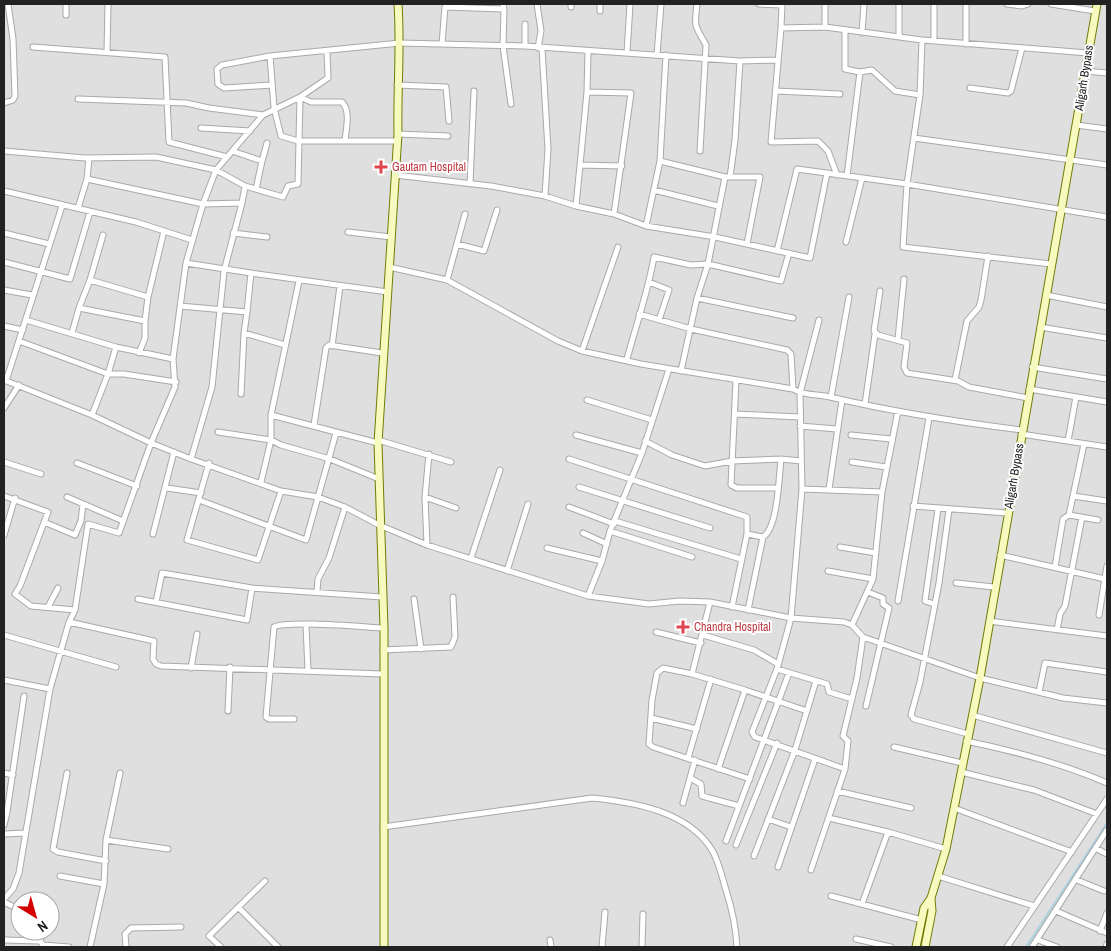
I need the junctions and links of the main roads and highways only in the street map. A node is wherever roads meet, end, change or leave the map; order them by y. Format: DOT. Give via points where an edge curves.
graph roads {
  1 [pos="398,4"];
  2 [pos="1096,7"];
  3 [pos="932,898"];
  4 [pos="384,947"];
  5 [pos="916,947"];
  6 [pos="925,947"];
  1 -- 4 [label="main road" via="397,138 378,442 384,628"];
  2 -- 3 [label="main road, Aligarh Bypass" via="980,678 946,849"];
  3 -- 5 [label="main road" via="924,908"];
  3 -- 6 [label="main road, Aligarh Bypass"];
}
